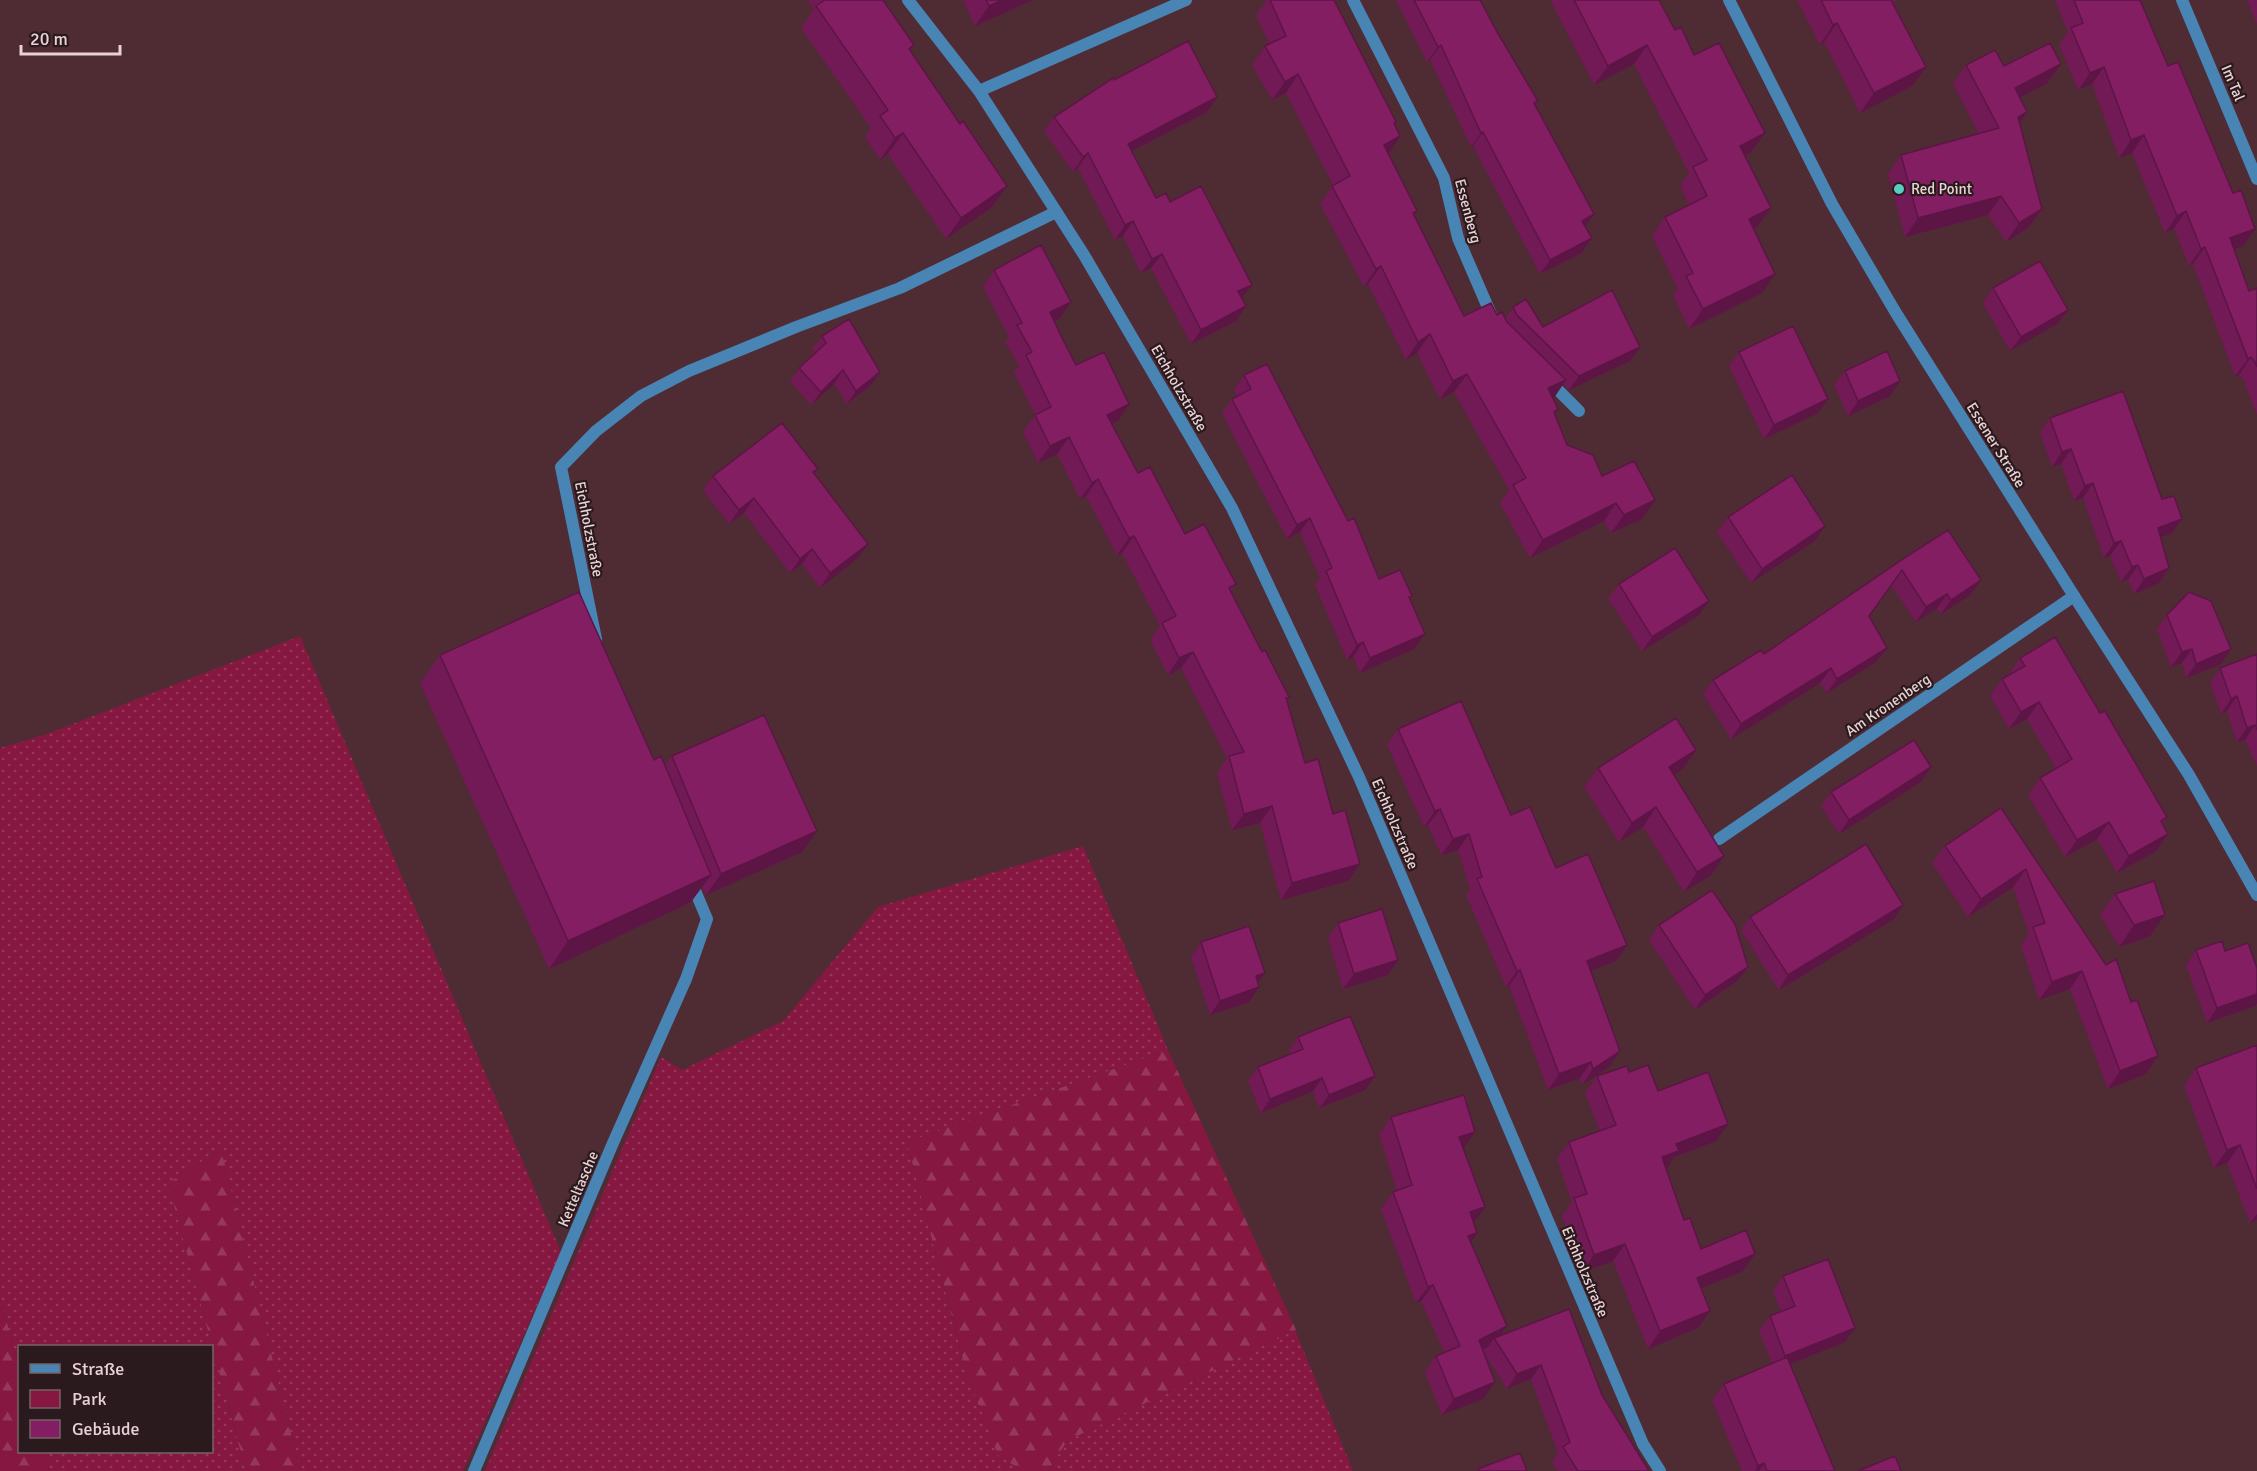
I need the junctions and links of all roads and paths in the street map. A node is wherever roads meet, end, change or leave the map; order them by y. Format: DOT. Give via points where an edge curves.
graph roads {
  1 [pos="908,0"];
  2 [pos="1186,0"];
  3 [pos="1353,0"];
  4 [pos="1729,0"];
  5 [pos="2182,0"];
  6 [pos="979,91"];
  7 [pos="2257,179"];
  8 [pos="1056,212"];
  9 [pos="1500,334"];
  10 [pos="1537,370"];
  11 [pos="1579,411"];
  12 [pos="2074,596"];
  13 [pos="599,657"];
  14 [pos="1719,839"];
  15 [pos="684,864"];
  16 [pos="2257,895"];
  17 [pos="474,1471"];
  18 [pos="1660,1471"];
  1 -- 6 [label="street, Eichholzstraße"];
  2 -- 6 [label="street"];
  3 -- 9 [label="street, Essenberg" via="1444,178 1458,238"];
  4 -- 12 [label="street, Essener Straße" via="1838,214"];
  5 -- 7 [label="street, Im Tal"];
  6 -- 8 [label="street, Eichholzstraße"];
  8 -- 13 [label="street, Eichholzstraße" via="900,288 689,371 641,396 596,431 561,467"];
  8 -- 18 [label="street, Eichholzstraße" via="1232,508 1359,777 1642,1444"];
  10 -- 11 [label="street"];
  12 -- 14 [label="street, Am Kronenberg"];
  12 -- 16 [label="street, Essener Straße" via="2189,775"];
  15 -- 17 [label="street, Ketteltasche" via="707,919 686,979"];
}
